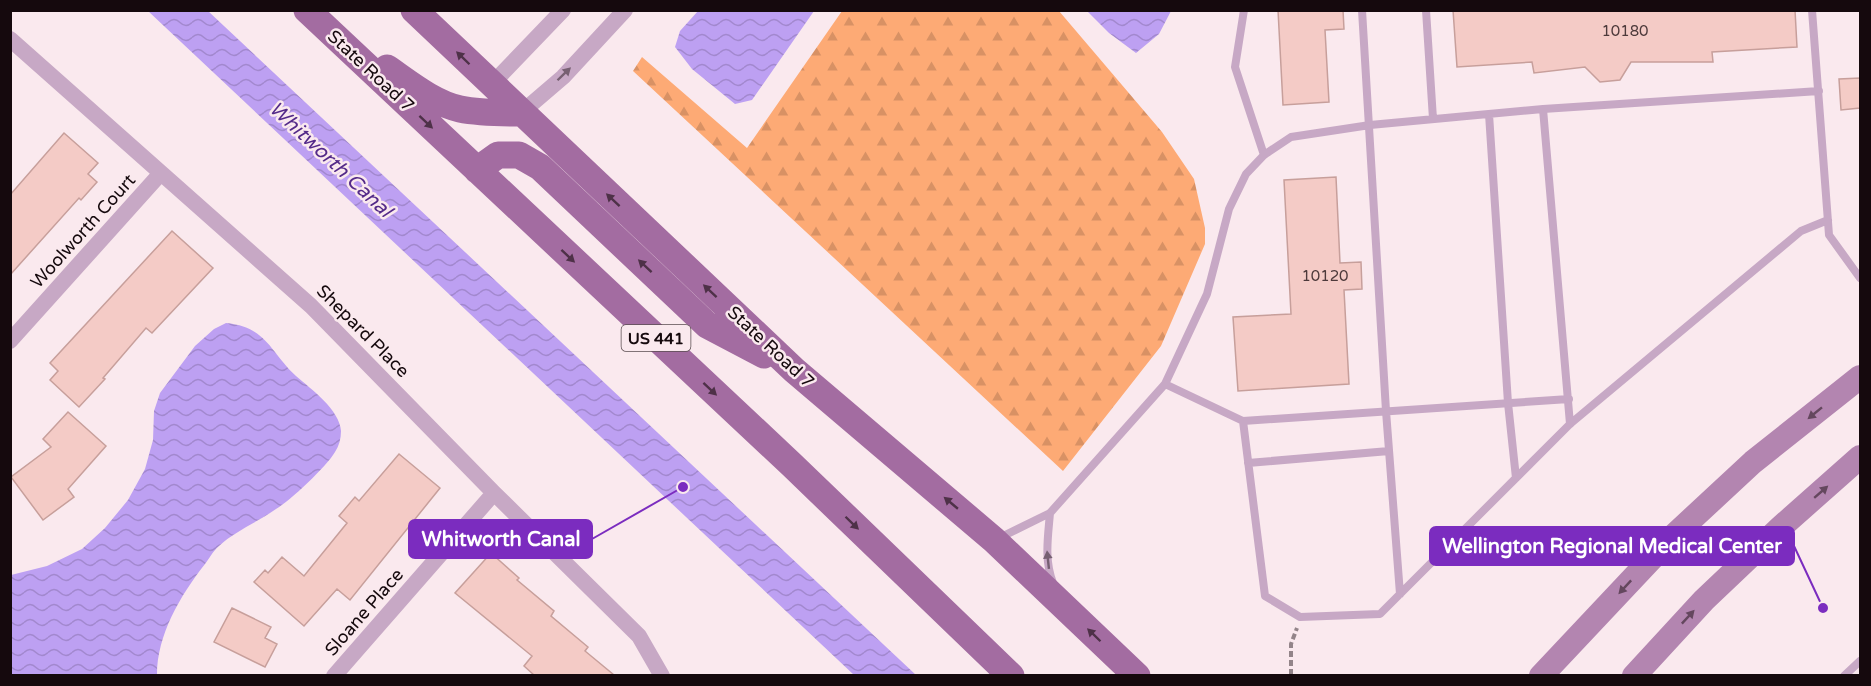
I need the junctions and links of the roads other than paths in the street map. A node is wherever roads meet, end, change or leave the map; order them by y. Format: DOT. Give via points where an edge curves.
graph roads {
  1 [pos="414,10"];
  2 [pos="563,10"];
  3 [pos="625,10"];
  4 [pos="1244,10"];
  5 [pos="1362,10"];
  6 [pos="1426,10"];
  7 [pos="1812,10"];
  8 [pos="314,17"];
  9 [pos="10,39"];
  10 [pos="491,85"];
  11 [pos="1819,91"];
  12 [pos="1543,109"];
  13 [pos="521,113"];
  14 [pos="1489,114"];
  15 [pos="1433,119"];
  16 [pos="1370,125"];
  17 [pos="1264,155"];
  18 [pos="477,170"];
  19 [pos="161,173"];
  20 [pos="1828,220"];
  21 [pos="1860,278"];
  22 [pos="10,341"];
  23 [pos="794,370"];
  24 [pos="1860,377"];
  25 [pos="1165,384"];
  26 [pos="1569,399"];
  27 [pos="1508,403"];
  28 [pos="1386,411"];
  29 [pos="1243,421"];
  30 [pos="1570,424"];
  31 [pos="1389,451"];
  32 [pos="1860,457"];
  33 [pos="1248,463"];
  34 [pos="1516,478"];
  35 [pos="494,493"];
  36 [pos="1050,513"];
  37 [pos="994,540"];
  38 [pos="1400,594"];
  39 [pos="1061,604"];
  40 [pos="1860,661"];
  41 [pos="334,675"];
  42 [pos="662,675"];
  43 [pos="1011,675"];
  44 [pos="1137,675"];
  45 [pos="1541,675"];
  46 [pos="1634,675"];
  47 [pos="1844,675"];
  10 -- 1 [label="main road, State Road 7, one-way"];
  2 -- 10 [label="street"];
  13 -- 3 [label="street, one-way" via="563,77"];
  4 -- 17 [label="lane" via="1235,67"];
  5 -- 16 [label="lane"];
  6 -- 15 [label="lane"];
  7 -- 11 [label="lane"];
  8 -- 13 [label="main road" via="429,96 459,109"];
  8 -- 18 [label="main road, State Road 7 / US 441, one-way"];
  9 -- 19 [label="street, Shepard Place"];
  10 -- 13 [label="main road, State Road 7"];
  11 -- 12 [label="lane"];
  11 -- 20 [label="lane"];
  12 -- 14 [label="lane"];
  12 -- 26 [label="lane"];
  23 -- 13 [label="main road, State Road 7, one-way"];
  14 -- 15 [label="lane"];
  14 -- 27 [label="lane"];
  15 -- 16 [label="lane"];
  16 -- 17 [label="lane" via="1291,136"];
  16 -- 28 [label="lane"];
  17 -- 25 [label="lane" via="1246,174 1229,209 1207,294"];
  23 -- 18 [label="main road, one-way" via="708,325 540,167 519,155 498,155"];
  18 -- 43 [label="main road, State Road 7 / US 441, one-way"];
  19 -- 22 [label="street, Woolworth Court"];
  19 -- 35 [label="street, Shepard Place" via="311,306"];
  20 -- 21 [label="lane" via="1829,235"];
  20 -- 30 [label="lane" via="1801,231"];
  37 -- 23 [label="main road, State Road 7, one-way"];
  24 -- 45 [label="main road, one-way" via="1754,462 1669,540"];
  25 -- 29 [label="lane"];
  25 -- 36 [label="lane"];
  26 -- 27 [label="lane"];
  26 -- 30 [label="lane"];
  27 -- 28 [label="lane"];
  27 -- 34 [label="lane"];
  28 -- 29 [label="lane"];
  28 -- 31 [label="lane"];
  29 -- 33 [label="lane"];
  30 -- 34 [label="lane"];
  31 -- 33 [label="lane"];
  31 -- 38 [label="lane"];
  46 -- 32 [label="main road, one-way" via="1704,600"];
  33 -- 38 [label="lane" via="1265,596 1299,617 1380,614"];
  34 -- 38 [label="lane"];
  35 -- 41 [label="street, Sloane Place"];
  35 -- 42 [label="street, Shepard Place" via="639,636"];
  36 -- 37 [label="lane"];
  39 -- 36 [label="lane, one-way" via="1046,555"];
  37 -- 39 [label="main road, State Road 7"];
  44 -- 39 [label="main road, State Road 7, one-way"];
  40 -- 47 [label="lane"];
}
